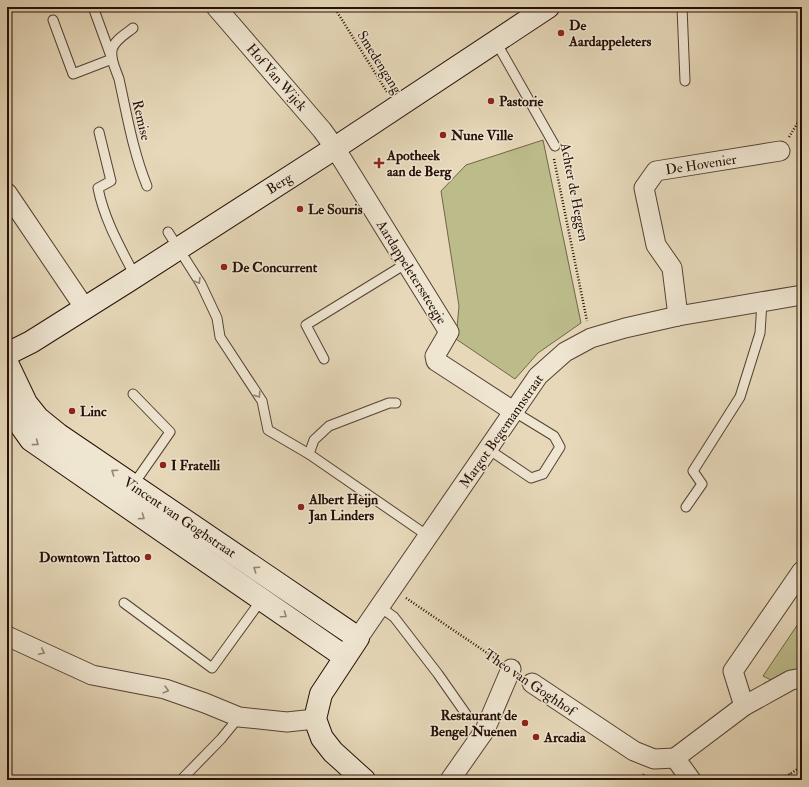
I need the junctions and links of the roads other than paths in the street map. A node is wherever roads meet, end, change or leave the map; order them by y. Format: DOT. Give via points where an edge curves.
graph roads {
  1 [pos="92,7"];
  2 [pos="216,7"];
  3 [pos="548,7"];
  4 [pos="682,7"];
  5 [pos="53,20"];
  6 [pos="133,28"];
  7 [pos="495,41"];
  8 [pos="112,59"];
  9 [pos="685,81"];
  10 [pos="99,132"];
  11 [pos="555,146"];
  12 [pos="335,148"];
  13 [pos="780,151"];
  14 [pos="147,186"];
  15 [pos="7,193"];
  16 [pos="173,240"];
  17 [pos="407,262"];
  18 [pos="135,276"];
  19 [pos="802,295"];
  20 [pos="762,302"];
  21 [pos="84,307"];
  22 [pos="678,316"];
  23 [pos="7,354"];
  24 [pos="324,358"];
  25 [pos="7,363"];
  26 [pos="133,394"];
  27 [pos="396,403"];
  28 [pos="14,410"];
  29 [pos="513,411"];
  30 [pos="488,449"];
  31 [pos="309,454"];
  32 [pos="127,494"];
  33 [pos="686,507"];
  34 [pos="428,536"];
  35 [pos="802,571"];
  36 [pos="268,590"];
  37 [pos="124,603"];
  38 [pos="380,606"];
  39 [pos="7,636"];
  40 [pos="358,638"];
  41 [pos="345,657"];
  42 [pos="511,669"];
  43 [pos="802,678"];
  44 [pos="532,683"];
  45 [pos="744,706"];
  46 [pos="466,714"];
  47 [pos="239,717"];
  48 [pos="315,719"];
  49 [pos="675,758"];
  50 [pos="181,780"];
  51 [pos="364,780"];
  52 [pos="450,780"];
  53 [pos="691,780"];
  1 -- 8 [label="lane, Remise"];
  2 -- 12 [label="street, Hof Van Wijck" via="309,113"];
  3 -- 7 [label="street, Berg"];
  4 -- 9 [label="lane"];
  5 -- 8 [label="lane" via="73,74"];
  6 -- 8 [label="lane" via="115,43"];
  7 -- 11 [label="lane, Achter de Heggen"];
  7 -- 12 [label="street, Berg"];
  8 -- 14 [label="lane, Remise" via="138,165"];
  10 -- 18 [label="lane" via="111,181 98,188 101,202"];
  12 -- 16 [label="street, Berg"];
  12 -- 17 [label="street, Aardappeleterssteegje"];
  13 -- 22 [label="street, De Hovenier" via="656,171 644,188 656,245 672,268"];
  15 -- 21 [label="street"];
  16 -- 18 [label="street, Berg"];
  16 -- 31 [label="lane, one-way" via="201,284 214,311 220,338 262,401 268,430"];
  17 -- 24 [label="lane" via="306,326"];
  17 -- 29 [label="street, Aardappeleterssteegje" via="449,332 436,356 436,361"];
  18 -- 21 [label="street, Berg"];
  19 -- 20 [label="street, Margot Begemannstraat"];
  20 -- 22 [label="street, Margot Begemannstraat"];
  20 -- 33 [label="lane" via="760,333 740,397 693,471 702,484"];
  21 -- 23 [label="street, Berg" via="31,342"];
  22 -- 29 [label="street, Margot Begemannstraat" via="591,338 564,352 538,376"];
  25 -- 28 [label="street, Vincent van Goghstraat" via="17,386"];
  26 -- 32 [label="lane" via="170,432"];
  27 -- 31 [label="lane" via="389,403 329,426 314,440"];
  28 -- 32 [label="street, Vincent van Goghstraat" via="31,440"];
  29 -- 30 [label="street, Margot Begemannstraat"];
  29 -- 30 [label="lane" via="554,436 560,447 543,474 531,478"];
  30 -- 34 [label="street, Margot Begemannstraat"];
  31 -- 34 [label="lane"];
  32 -- 36 [label="street, Vincent van Goghstraat"];
  34 -- 38 [label="street, Margot Begemannstraat"];
  35 -- 45 [label="street" via="733,671"];
  36 -- 37 [label="lane" via="212,668"];
  36 -- 40 [label="street, Vincent van Goghstraat"];
  36 -- 41 [label="street, Vincent van Goghstraat, one-way"];
  38 -- 40 [label="street, Margot Begemannstraat"];
  38 -- 46 [label="lane" via="394,616"];
  39 -- 47 [label="street, one-way" via="92,675 165,689"];
  40 -- 41 [label="street"];
  41 -- 48 [label="street" via="321,694"];
  42 -- 52 [label="street" via="485,730"];
  43 -- 45 [label="street" via="791,680"];
  44 -- 49 [label="street, Theo van Goghhof" via="634,751 654,759"];
  45 -- 49 [label="street"];
  47 -- 48 [label="street" via="287,722"];
  47 -- 50 [label="lane"];
  48 -- 51 [label="street" via="322,738 333,752"];
  49 -- 53 [label="street"];
}
